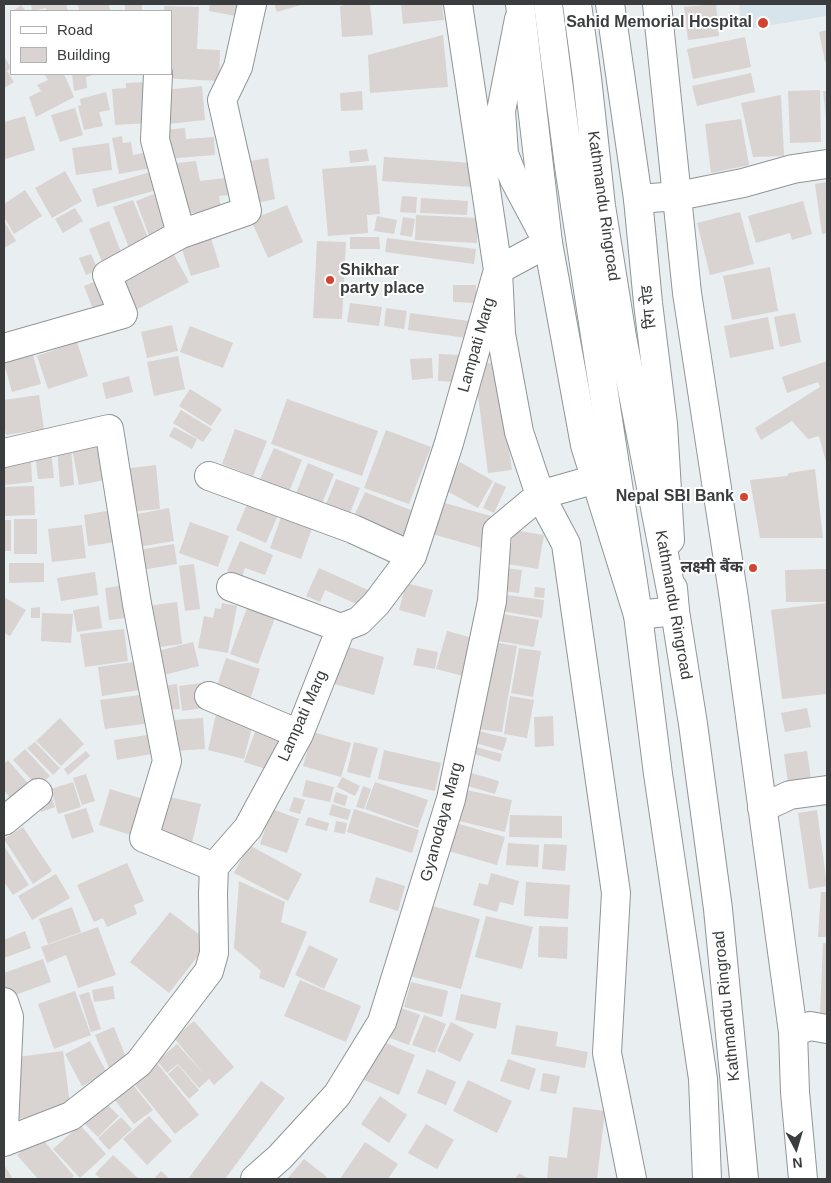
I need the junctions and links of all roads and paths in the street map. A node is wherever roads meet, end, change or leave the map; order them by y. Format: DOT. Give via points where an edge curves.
graph roads {
  1 [pos="252,4"];
  2 [pos="458,4"];
  3 [pos="548,4"];
  4 [pos="577,4"];
  5 [pos="610,4"];
  6 [pos="657,4"];
  7 [pos="520,5"];
  8 [pos="158,75"];
  9 [pos="827,164"];
  10 [pos="678,196"];
  11 [pos="638,200"];
  12 [pos="181,234"];
  13 [pos="548,242"];
  14 [pos="498,270"];
  15 [pos="4,348"];
  16 [pos="4,453"];
  17 [pos="208,476"];
  18 [pos="596,479"];
  19 [pos="540,495"];
  20 [pos="412,556"];
  21 [pos="231,587"];
  22 [pos="675,611"];
  23 [pos="638,615"];
  24 [pos="341,628"];
  25 [pos="209,696"];
  26 [pos="299,734"];
  27 [pos="827,790"];
  28 [pos="38,793"];
  29 [pos="762,808"];
  30 [pos="4,821"];
  31 [pos="214,867"];
  32 [pos="4,1002"];
  33 [pos="827,1029"];
  34 [pos="793,1032"];
  35 [pos="4,1128"];
  36 [pos="4,1142"];
  37 [pos="256,1179"];
  38 [pos="632,1179"];
  39 [pos="707,1179"];
  40 [pos="744,1179"];
  41 [pos="803,1179"];
  1 -- 12 [label="main road" via="238,67 222,100 247,211"];
  2 -- 14 [label="main road"];
  3 -- 23 [label="main road, Kathmandu Ringroad" via="569,166"];
  4 -- 22 [label="main road, Kathmandu Ringroad" via="604,224 622,337"];
  5 -- 11 [label="main road, रिंग रोड"];
  6 -- 10 [label="main road"];
  7 -- 13 [label="main road"];
  8 -- 12 [label="main road" via="155,140"];
  9 -- 10 [label="main road"];
  10 -- 11 [label="main road"];
  10 -- 29 [label="main road" via="687,293"];
  11 -- 22 [label="main road, रिंग रोड" via="663,424"];
  12 -- 15 [label="main road" via="107,275 123,314"];
  13 -- 14 [label="main road"];
  13 -- 18 [label="main road" via="585,445"];
  14 -- 19 [label="main road" via="501,334 517,422"];
  14 -- 20 [label="main road, Lampati Marg" via="449,444"];
  16 -- 31 [label="main road" via="109,429 137,604 167,761 144,838"];
  17 -- 20 [label="main road" via="353,529"];
  18 -- 19 [label="main road, Gyanodaya Marg"];
  18 -- 23 [label="main road"];
  19 -- 37 [label="main road, Gyanodaya Marg" via="497,531 492,601 451,799 382,1022 337,1095"];
  19 -- 38 [label="main road" via="566,544 616,893 607,1053"];
  20 -- 24 [label="main road, Lampati Marg" via="376,604 359,621"];
  21 -- 24 [label="main road"];
  22 -- 23 [label="main road"];
  22 -- 40 [label="main road, Kathmandu Ringroad" via="718,909"];
  23 -- 39 [label="main road, Kathmandu Ringroad" via="703,1080"];
  24 -- 26 [label="main road, Lampati Marg"];
  25 -- 26 [label="main road"];
  26 -- 31 [label="main road, Lampati Marg" via="248,828"];
  27 -- 29 [label="main road" via="790,795"];
  28 -- 30 [label="main road"];
  29 -- 34 [label="main road"];
  31 -- 36 [label="main road" via="214,953 209,971 139,1064 71,1116"];
  32 -- 35 [label="main road" via="9,1017"];
  33 -- 34 [label="main road" via="810,1026"];
  34 -- 41 [label="main road"];
}
